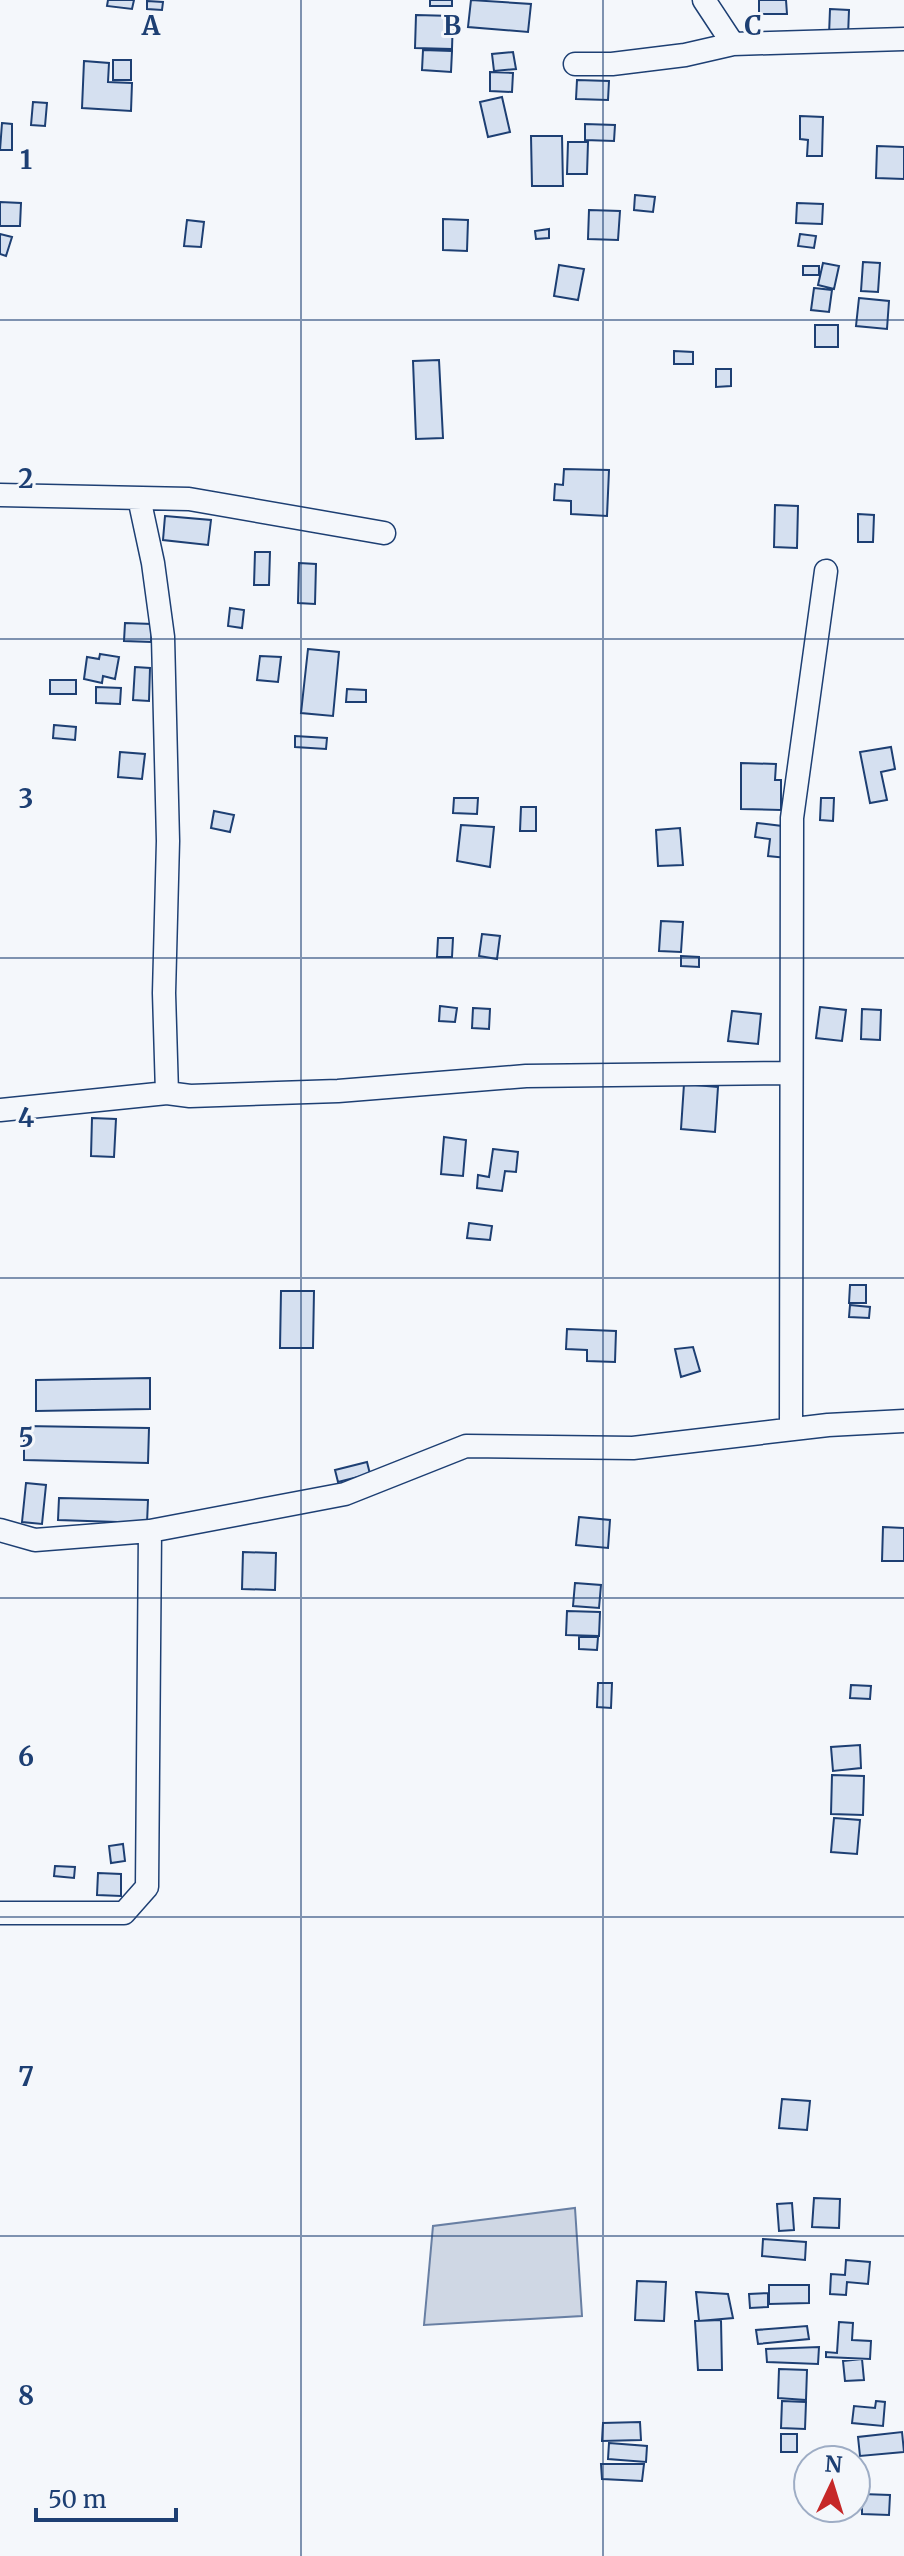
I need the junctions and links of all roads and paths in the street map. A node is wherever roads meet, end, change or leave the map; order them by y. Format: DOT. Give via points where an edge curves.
graph roads {
  1 [pos="704,0"];
  2 [pos="904,39"];
  3 [pos="733,44"];
  4 [pos="575,64"];
  5 [pos="0,495"];
  6 [pos="139,498"];
  7 [pos="384,533"];
  8 [pos="826,571"];
  9 [pos="789,1073"];
  10 [pos="167,1093"];
  11 [pos="0,1110"];
  12 [pos="904,1421"];
  13 [pos="791,1429"];
  14 [pos="0,1530"];
  15 [pos="150,1531"];
  16 [pos="0,1913"];
  1 -- 3 [label="street"];
  2 -- 3 [label="street"];
  3 -- 4 [label="street" via="685,55"];
  5 -- 6 [label="street"];
  6 -- 7 [label="street" via="189,499"];
  6 -- 10 [label="street" via="163,637"];
  8 -- 9 [label="street" via="792,818"];
  9 -- 10 [label="street" via="526,1076 338,1091"];
  9 -- 13 [label="street"];
  10 -- 11 [label="street"];
  12 -- 13 [label="street"];
  13 -- 15 [label="street" via="633,1448 466,1446 345,1494"];
  14 -- 15 [label="street" via="35,1540"];
  15 -- 16 [label="street" via="147,1887 124,1913"];
}
